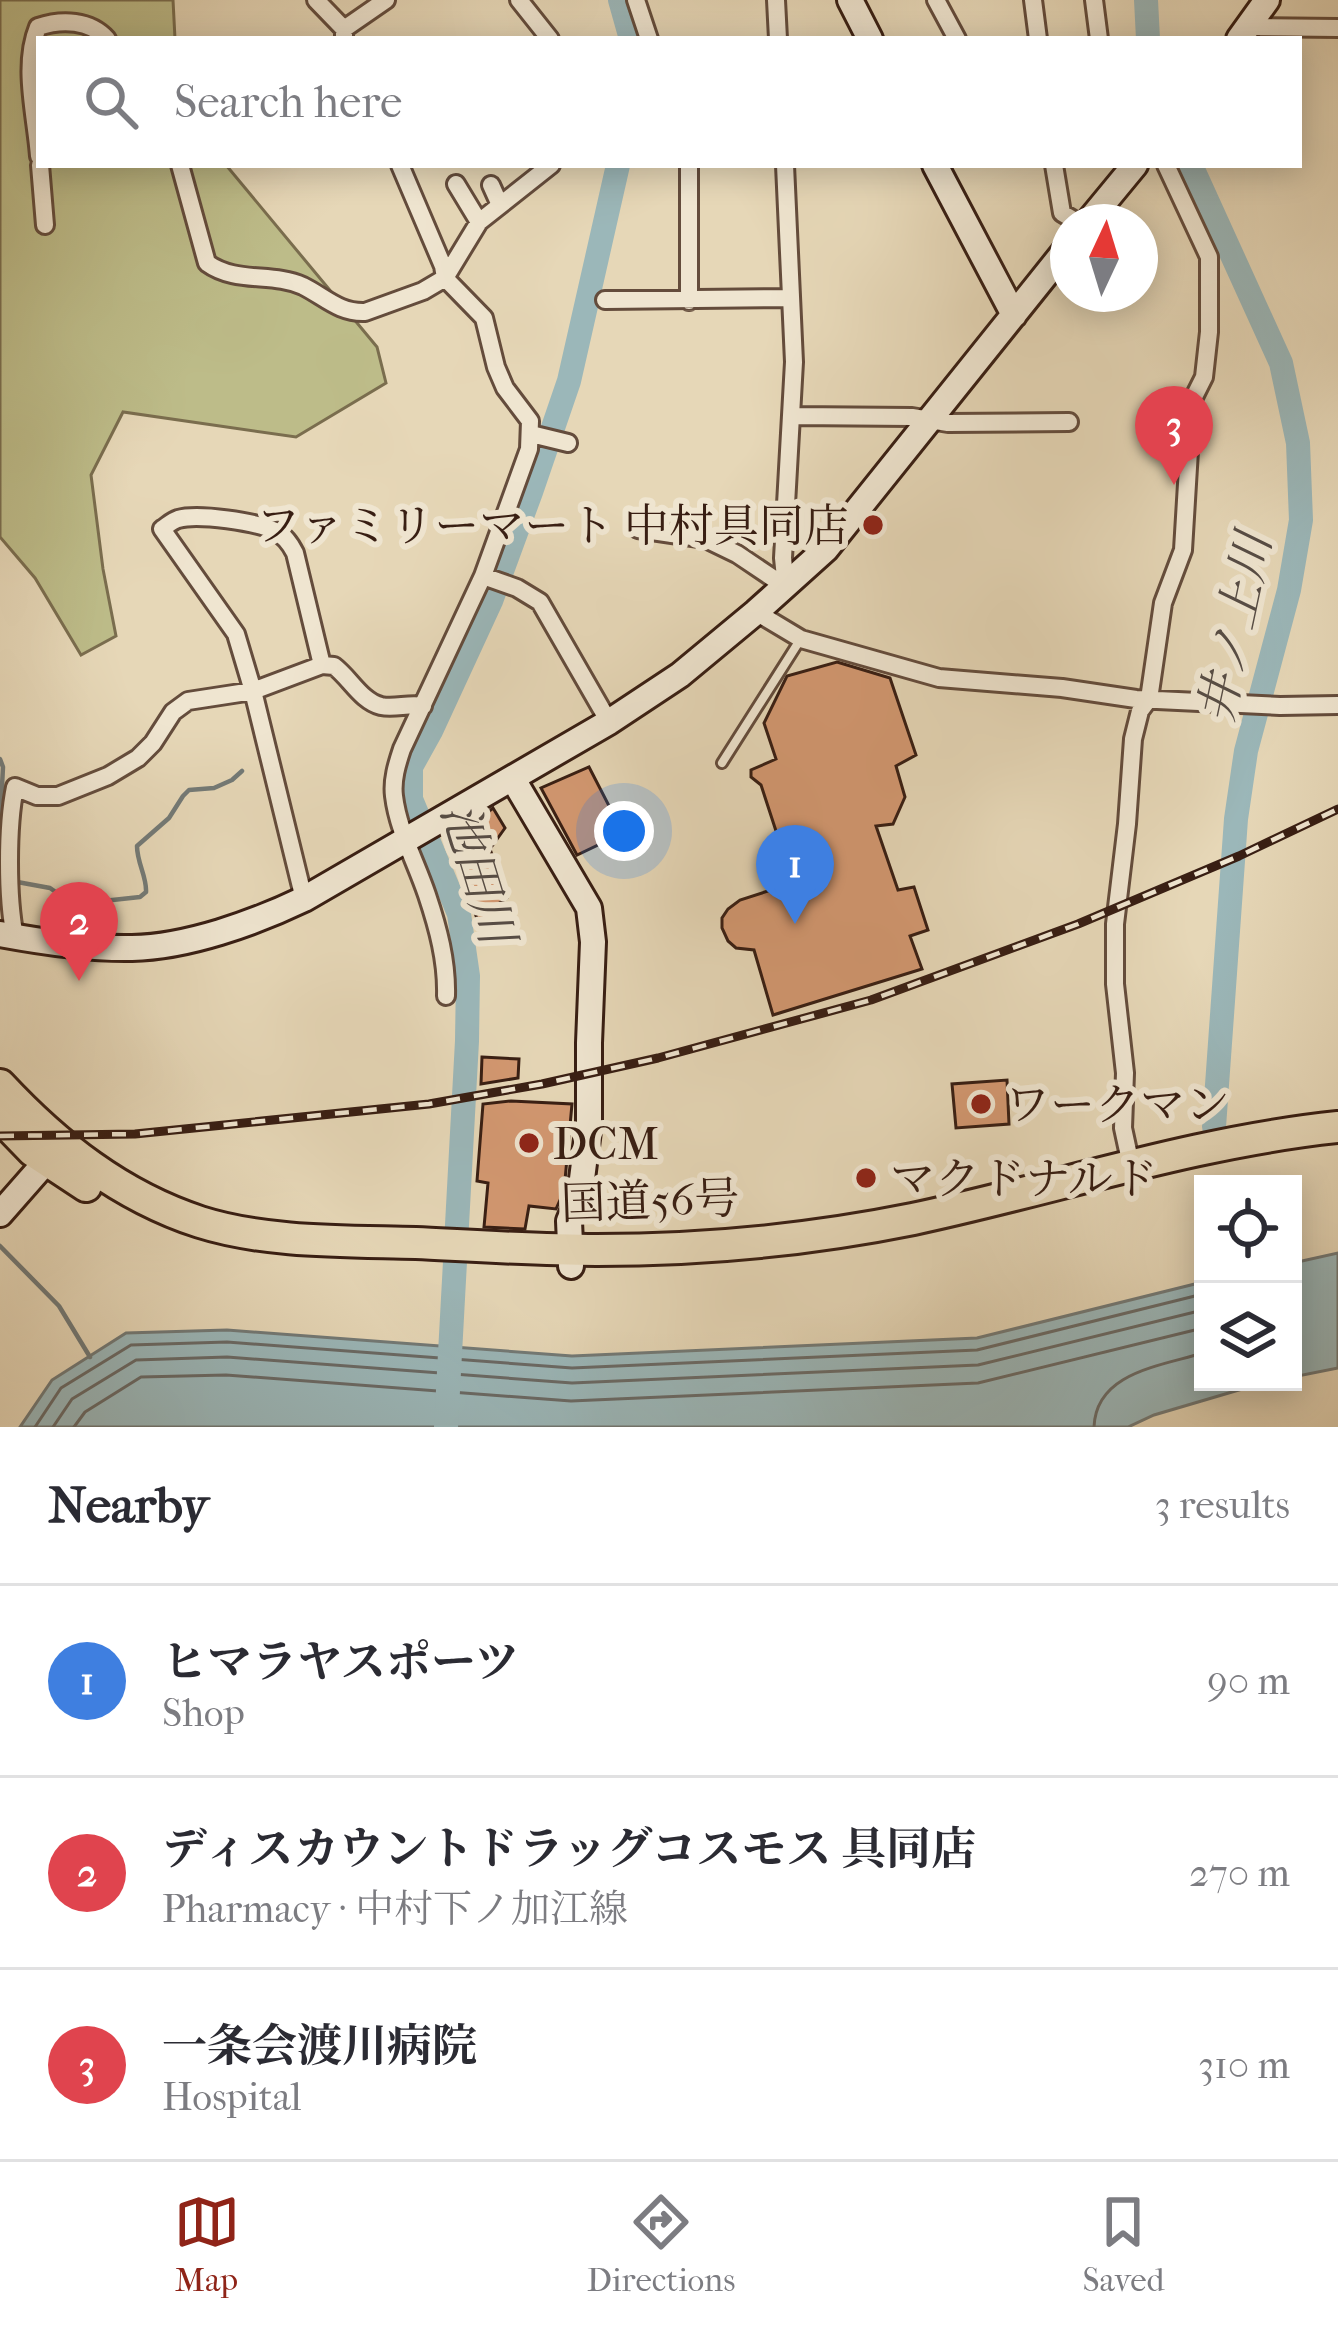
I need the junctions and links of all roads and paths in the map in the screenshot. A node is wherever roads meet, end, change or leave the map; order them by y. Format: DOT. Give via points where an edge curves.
graph roads {
  1 [pos="316,0"];
  2 [pos="386,0"];
  3 [pos="519,0"];
  4 [pos="636,0"];
  5 [pos="776,0"];
  6 [pos="850,0"];
  7 [pos="936,0"];
  8 [pos="1034,0"];
  9 [pos="1094,0"];
  10 [pos="1268,0"];
  11 [pos="1338,28"];
  12 [pos="1243,33"];
  13 [pos="344,34"];
  14 [pos="104,36"];
  15 [pos="548,36"];
  16 [pos="648,36"];
  17 [pos="778,36"];
  18 [pos="868,36"];
  19 [pos="955,36"];
  20 [pos="1038,36"];
  21 [pos="1099,36"];
  22 [pos="36,126"];
  23 [pos="40,168"];
  24 [pos="181,168"];
  25 [pos="401,168"];
  26 [pos="547,168"];
  27 [pos="689,168"];
  28 [pos="785,168"];
  29 [pos="937,168"];
  30 [pos="1054,168"];
  31 [pos="1167,168"];
  32 [pos="1123,170"];
  33 [pos="456,184"];
  34 [pos="491,185"];
  35 [pos="1060,204"];
  36 [pos="1100,204"];
  37 [pos="500,206"];
  38 [pos="479,222"];
  39 [pos="45,225"];
  40 [pos="1050,270"];
  41 [pos="445,278"];
  42 [pos="790,298"];
  43 [pos="605,301"];
  44 [pos="689,301"];
  45 [pos="1014,315"];
  46 [pos="793,416"];
  47 [pos="931,421"];
  48 [pos="1069,422"];
  49 [pos="531,434"];
  50 [pos="568,443"];
  51 [pos="638,529"];
  52 [pos="483,576"];
  53 [pos="786,587"];
  54 [pos="756,612"];
  55 [pos="801,639"];
  56 [pos="322,664"];
  57 [pos="254,692"];
  58 [pos="1149,698"];
  59 [pos="1338,705"];
  60 [pos="423,706"];
  61 [pos="610,722"];
  62 [pos="722,763"];
  63 [pos="513,779"];
  64 [pos="416,835"];
  65 [pos="304,899"];
  66 [pos="8,936"];
  67 [pos="446,996"];
  68 [pos="0,1085"];
  69 [pos="0,1118"];
  70 [pos="1338,1127"];
  71 [pos="1338,1144"];
  72 [pos="54,1153"];
  73 [pos="1131,1166"];
  74 [pos="0,1214"];
  75 [pos="570,1258"];
  1 -- 13 [label="street"];
  2 -- 13 [label="street"];
  3 -- 15 [label="street"];
  4 -- 16 [label="street"];
  5 -- 17 [label="street"];
  6 -- 18 [label="main road"];
  7 -- 19 [label="street"];
  8 -- 20 [label="street"];
  9 -- 21 [label="street"];
  10 -- 12 [label="main road"];
  11 -- 12 [label="street"];
  14 -- 22 [label="street" via="82,24 38,27 31,44"];
  23 -- 39 [label="street"];
  24 -- 41 [label="street" via="207,263 224,273 295,283 355,312"];
  25 -- 41 [label="street"];
  26 -- 37 [label="street"];
  27 -- 44 [label="street"];
  28 -- 42 [label="street"];
  29 -- 45 [label="main road"];
  30 -- 35 [label="street"];
  31 -- 58 [label="street" via="1209,257 1209,332 1192,401 1183,550 1162,603"];
  32 -- 36 [label="main road"];
  33 -- 38 [label="street"];
  34 -- 37 [label="street"];
  37 -- 38 [label="street"];
  38 -- 41 [label="street"];
  40 -- 45 [label="main road"];
  41 -- 49 [label="street" via="484,318 496,368"];
  42 -- 44 [label="street"];
  42 -- 46 [label="street"];
  43 -- 44 [label="street"];
  45 -- 47 [label="main road"];
  46 -- 47 [label="street"];
  46 -- 53 [label="street"];
  47 -- 48 [label="street"];
  47 -- 53 [label="main road"];
  49 -- 50 [label="street"];
  49 -- 52 [label="street"];
  51 -- 53 [label="street" via="706,539"];
  52 -- 60 [label="street"];
  52 -- 61 [label="street" via="540,602"];
  53 -- 54 [label="main road"];
  54 -- 55 [label="street"];
  54 -- 61 [label="main road"];
  55 -- 58 [label="street" via="939,678"];
  55 -- 62 [label="lane"];
  56 -- 57 [label="street"];
  56 -- 57 [label="street" via="287,539 254,524 175,520 162,529 236,634"];
  56 -- 60 [label="street" via="382,706"];
  57 -- 65 [label="street"];
  57 -- 66 [label="street" via="188,701 138,758 58,796 15,787"];
  58 -- 59 [label="street"];
  58 -- 73 [label="street" via="1133,740 1115,924"];
  60 -- 64 [label="street" via="395,772 394,795"];
  61 -- 63 [label="main road"];
  63 -- 64 [label="main road"];
  63 -- 75 [label="main road" via="589,908 590,1123 569,1221"];
  64 -- 65 [label="main road"];
  64 -- 67 [label="street"];
  65 -- 66 [label="main road" via="242,926 136,948"];
  68 -- 72 [label="highway, 国道56号"];
  69 -- 72 [label="highway, 国道56号" via="33,1151"];
  70 -- 73 [label="highway, 国道56号"];
  71 -- 75 [label="highway, 国道56号" via="1180,1169 857,1247 673,1265"];
  72 -- 74 [label="main road"];
  72 -- 75 [label="highway, 国道56号" via="153,1203 250,1233"];
  73 -- 75 [label="highway, 国道56号" via="855,1229"];
}
